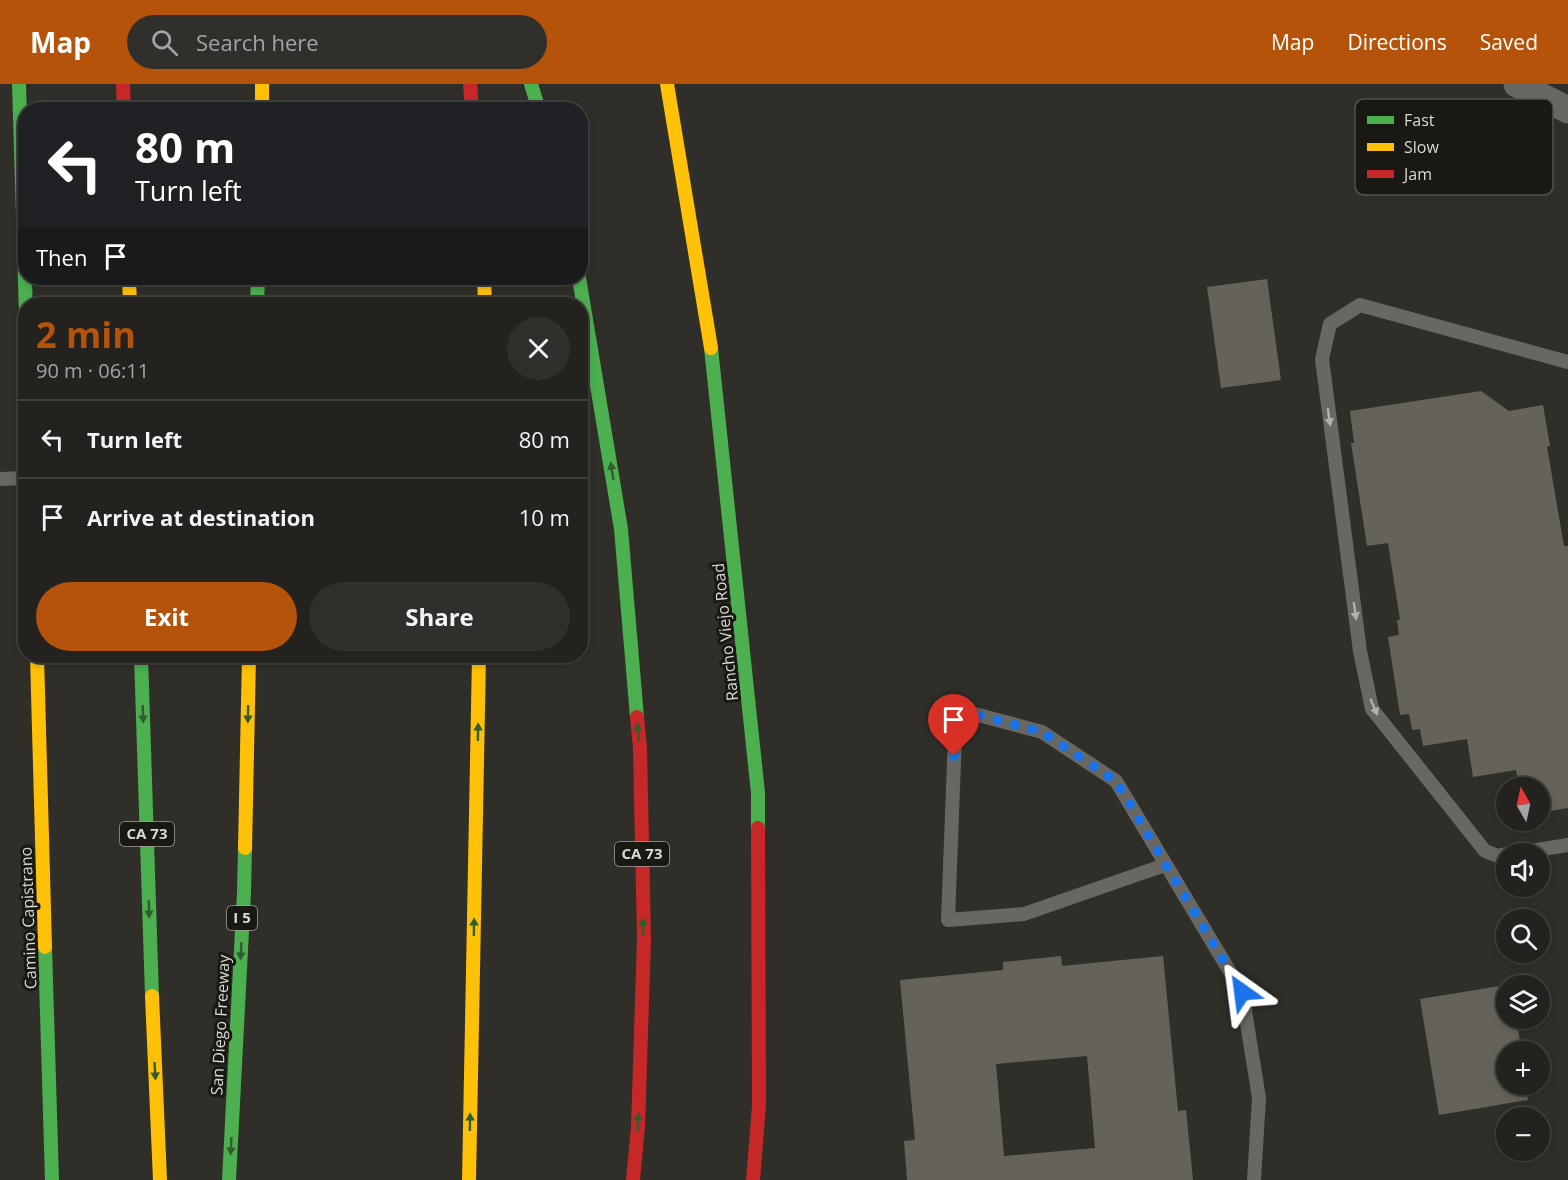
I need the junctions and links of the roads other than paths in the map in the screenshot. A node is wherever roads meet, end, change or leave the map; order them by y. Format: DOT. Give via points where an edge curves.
graph roads {
  1 [pos="19,84"];
  2 [pos="123,84"];
  3 [pos="262,84"];
  4 [pos="470,84"];
  5 [pos="531,84"];
  6 [pos="667,84"];
  7 [pos="1517,84"];
  8 [pos="1546,99"];
  9 [pos="20,102"];
  10 [pos="124,102"];
  11 [pos="262,102"];
  12 [pos="471,102"];
  13 [pos="537,102"];
  14 [pos="1553,102"];
  15 [pos="1568,110"];
  16 [pos="588,332"];
  17 [pos="1568,362"];
  18 [pos="18,478"];
  19 [pos="0,479"];
  20 [pos="37,663"];
  21 [pos="141,663"];
  22 [pos="249,663"];
  23 [pos="479,663"];
  24 [pos="1568,845"];
  25 [pos="1550,848"];
  26 [pos="1496,855"];
  27 [pos="1165,866"];
  28 [pos="52,1180"];
  29 [pos="160,1180"];
  30 [pos="229,1180"];
  31 [pos="469,1180"];
  32 [pos="633,1180"];
  33 [pos="753,1180"];
  34 [pos="1254,1180"];
  1 -- 9 [label="main road"];
  2 -- 10 [label="main road"];
  3 -- 11 [label="main road"];
  4 -- 12 [label="main road"];
  5 -- 13 [label="main road"];
  6 -- 33 [label="main road, Rancho Viejo Road" via="714,366 758,793 759,1105"];
  7 -- 8 [label="street"];
  14 -- 15 [label="street"];
  32 -- 16 [label="main road, CA 73, one-way" via="644,939 640,748 621,529"];
  17 -- 26 [label="lane, one-way" via="1360,304 1330,324 1322,359 1360,651 1372,709 1485,851"];
  18 -- 19 [label="lane"];
  20 -- 28 [label="main road, Camino Capistrano"];
  21 -- 29 [label="main road, CA 73, one-way"];
  22 -- 30 [label="main road, San Diego Freeway / I 5, one-way"];
  31 -- 23 [label="main road, one-way"];
  24 -- 25 [label="lane"];
  27 -- 27 [label="lane" via="1024,914 948,921 956,709 1042,732 1116,781"];
  27 -- 34 [label="lane" via="1242,992 1259,1098"];
}
